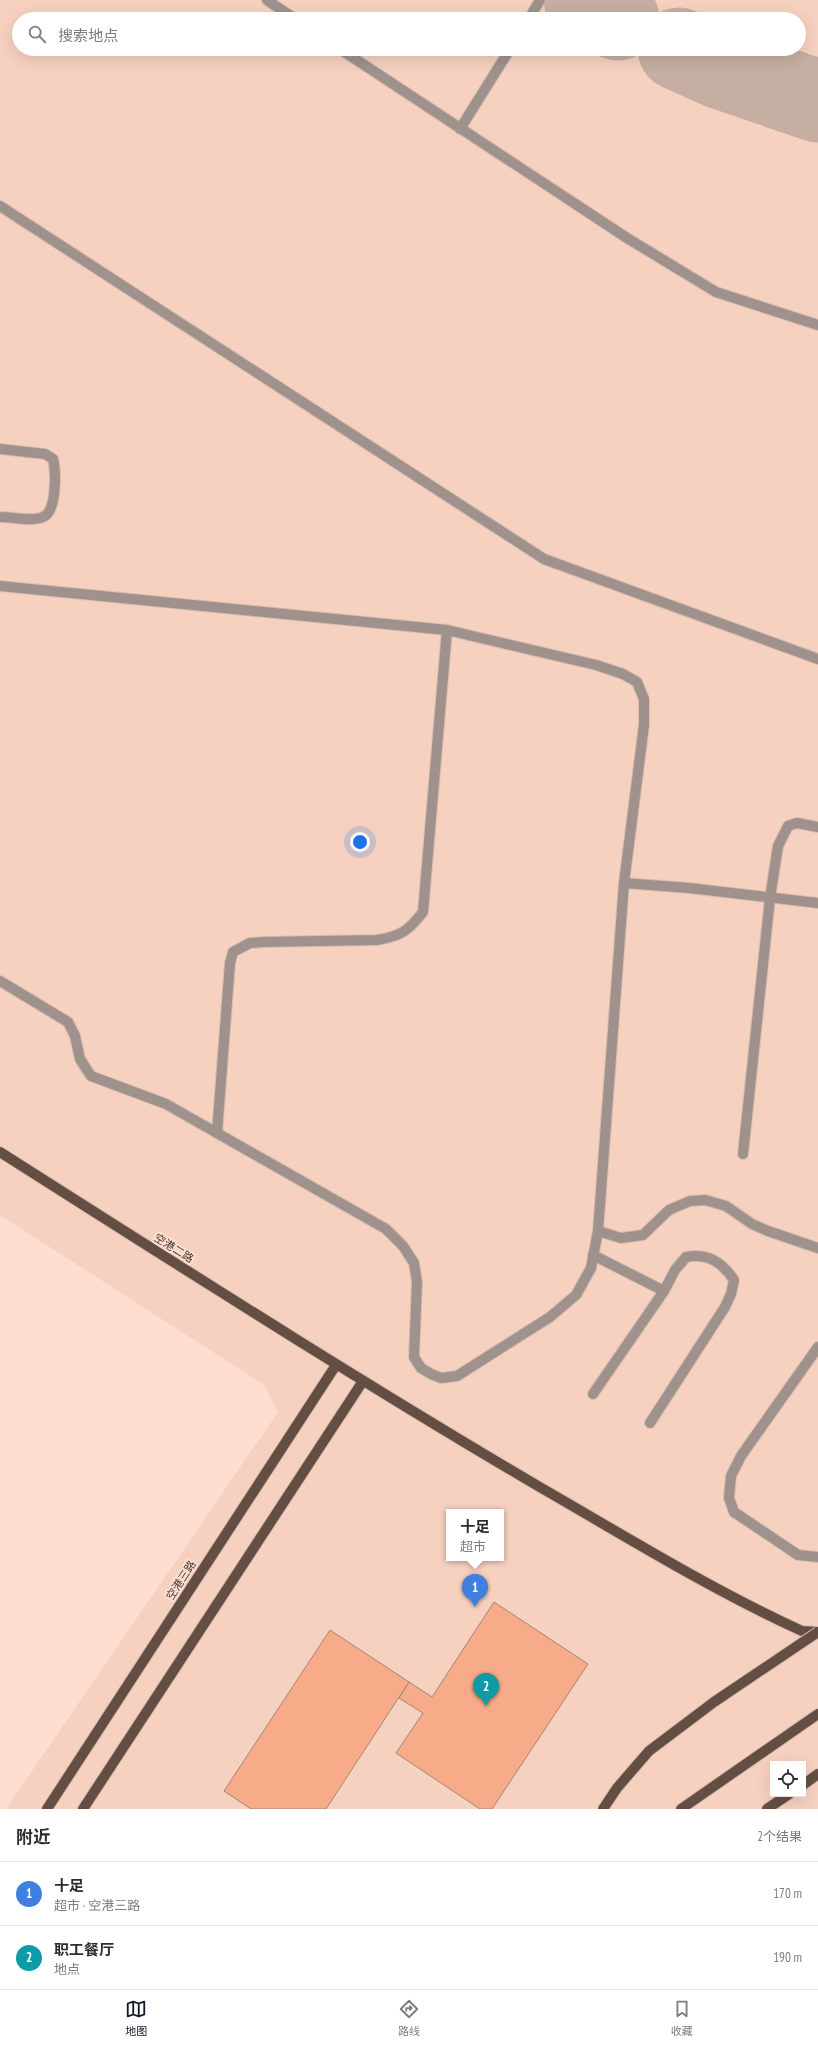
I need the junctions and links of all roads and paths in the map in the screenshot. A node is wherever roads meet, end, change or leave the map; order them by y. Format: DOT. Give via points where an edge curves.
graph roads {
  1 [pos="267,0"];
  2 [pos="540,0"];
  3 [pos="285,12"];
  4 [pos="533,12"];
  5 [pos="350,56"];
  6 [pos="506,56"];
  7 [pos="460,129"];
  8 [pos="0,206"];
  9 [pos="818,325"];
  10 [pos="0,449"];
  11 [pos="0,517"];
  12 [pos="0,586"];
  13 [pos="447,630"];
  14 [pos="818,659"];
  15 [pos="818,827"];
  16 [pos="624,883"];
  17 [pos="770,898"];
  18 [pos="818,903"];
  19 [pos="0,981"];
  20 [pos="217,1133"];
  21 [pos="0,1152"];
  22 [pos="743,1154"];
  23 [pos="598,1231"];
  24 [pos="818,1248"];
  25 [pos="593,1255"];
  26 [pos="664,1291"];
  27 [pos="818,1347"];
  28 [pos="336,1365"];
  29 [pos="363,1381"];
  30 [pos="593,1394"];
  31 [pos="650,1423"];
  32 [pos="818,1557"];
  33 [pos="818,1632"];
  34 [pos="818,1714"];
  35 [pos="818,1774"];
  36 [pos="806,1782"];
  37 [pos="785,1797"];
  38 [pos="47,1809"];
  39 [pos="83,1809"];
  40 [pos="603,1809"];
  41 [pos="681,1809"];
  42 [pos="767,1809"];
  1 -- 3 [label="lane"];
  2 -- 4 [label="lane"];
  5 -- 7 [label="lane"];
  6 -- 7 [label="lane"];
  7 -- 9 [label="lane" via="627,238 716,292"];
  8 -- 14 [label="lane" via="544,559"];
  10 -- 11 [label="lane" via="44,454 53,459 56,469 50,512 44,517 33,519"];
  12 -- 13 [label="lane"];
  13 -- 16 [label="lane" via="596,665 623,674 637,682 644,699 644,725"];
  13 -- 20 [label="lane" via="423,912 406,932 392,937 377,940 250,943 233,952"];
  15 -- 17 [label="lane" via="797,823 788,826 783,833 778,846"];
  16 -- 17 [label="lane"];
  16 -- 23 [label="lane"];
  17 -- 18 [label="lane"];
  17 -- 22 [label="lane"];
  19 -- 20 [label="lane" via="68,1022 75,1036 80,1059 91,1076 166,1104"];
  20 -- 25 [label="lane" via="386,1229 404,1246 414,1263 417,1282 414,1357 421,1368 442,1378 457,1376 550,1317 576,1295 591,1268"];
  21 -- 28 [label="main road, 空港二路"];
  23 -- 24 [label="lane" via="621,1238 643,1235 669,1210 690,1201 705,1200 726,1206 752,1224 768,1231"];
  23 -- 25 [label="lane"];
  25 -- 26 [label="lane"];
  26 -- 30 [label="lane"];
  26 -- 31 [label="lane" via="675,1270 686,1257 696,1255 707,1256 725,1267 734,1280 725,1307"];
  27 -- 32 [label="lane" via="741,1456 731,1476 729,1498 734,1512 798,1555"];
  28 -- 29 [label="main road, 空港二路"];
  28 -- 38 [label="main road, 空港三路"];
  29 -- 33 [label="main road, 空港二路" via="703,1582 802,1631"];
  29 -- 39 [label="main road"];
  33 -- 40 [label="main road, bridge" via="714,1702 649,1751 617,1788"];
  34 -- 41 [label="main road"];
  35 -- 36 [label="main road"];
  37 -- 42 [label="main road"];
}
